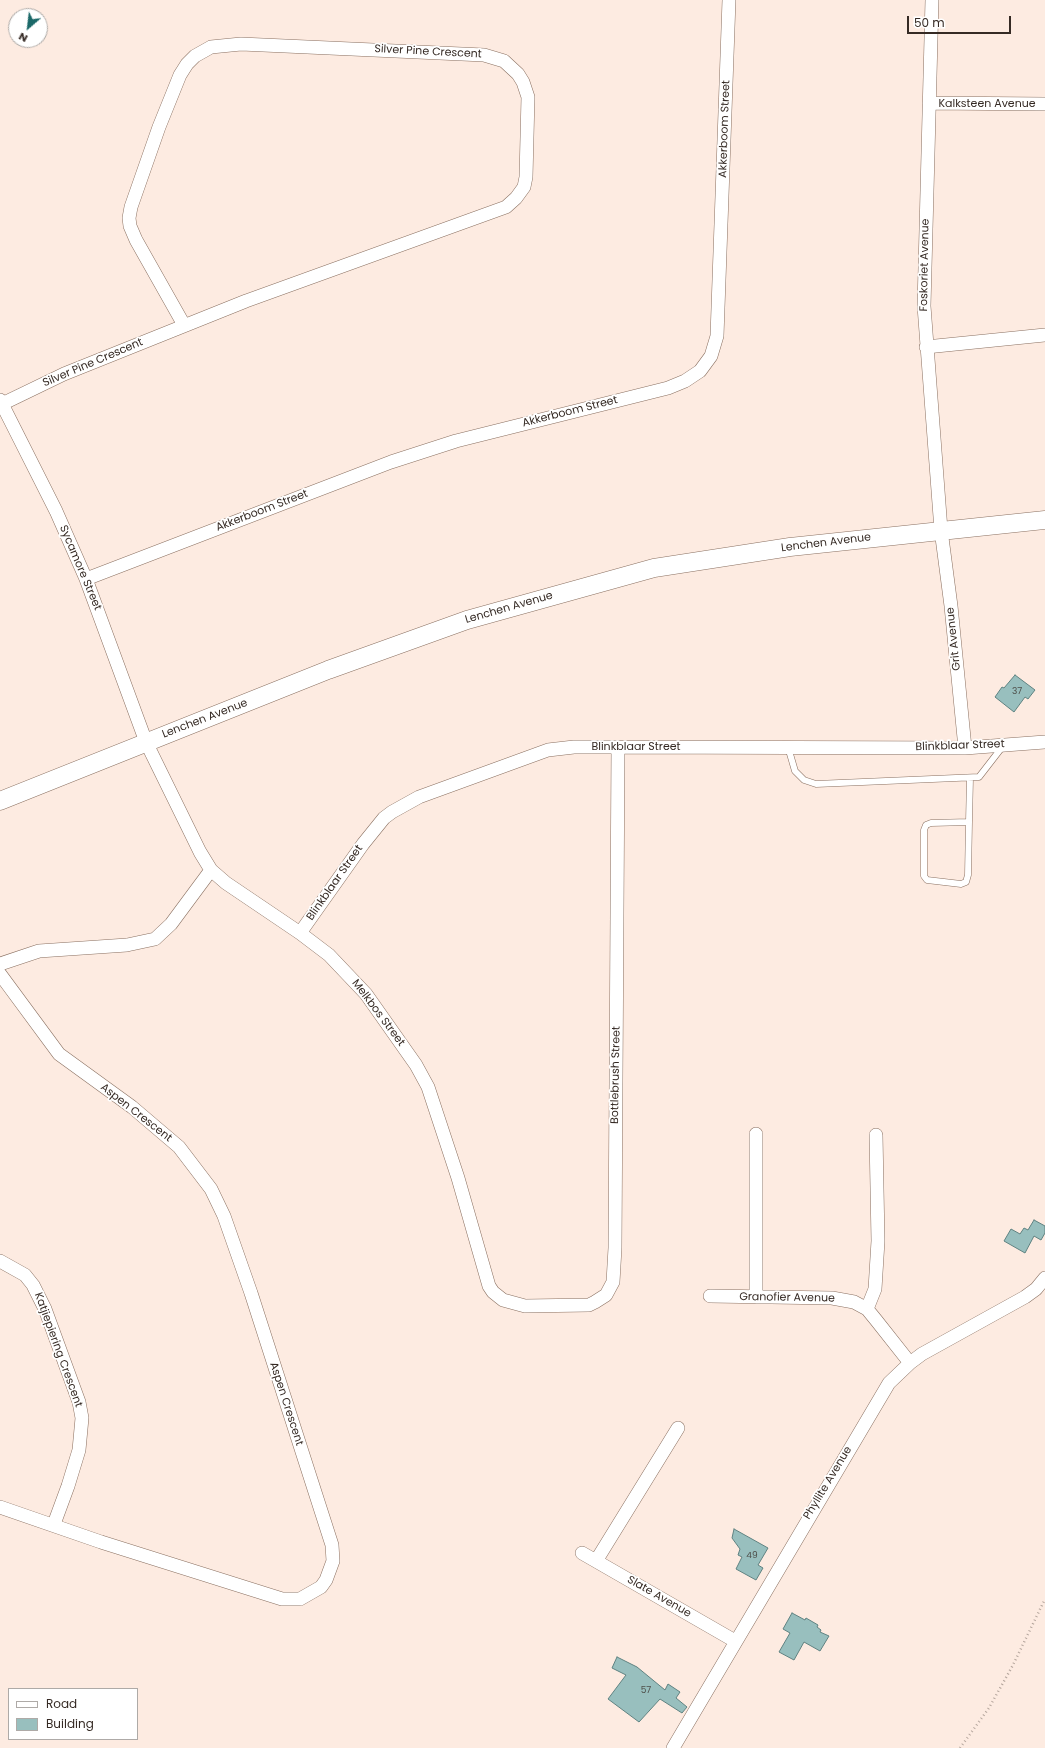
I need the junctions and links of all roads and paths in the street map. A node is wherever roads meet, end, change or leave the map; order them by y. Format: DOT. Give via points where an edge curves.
graph roads {
  1 [pos="729,0"];
  2 [pos="932,0"];
  3 [pos="929,103"];
  4 [pos="1045,104"];
  5 [pos="184,325"];
  6 [pos="1045,335"];
  7 [pos="926,347"];
  8 [pos="1,402"];
  9 [pos="1045,520"];
  10 [pos="941,530"];
  11 [pos="86,579"];
  12 [pos="146,742"];
  13 [pos="1045,742"];
  14 [pos="1004,745"];
  15 [pos="618,747"];
  16 [pos="788,747"];
  17 [pos="965,748"];
  18 [pos="970,778"];
  19 [pos="0,801"];
  20 [pos="969,822"];
  21 [pos="211,870"];
  22 [pos="300,933"];
  23 [pos="0,964"];
  24 [pos="0,974"];
  25 [pos="756,1134"];
  26 [pos="876,1135"];
  27 [pos="0,1261"];
  28 [pos="1045,1278"];
  29 [pos="710,1296"];
  30 [pos="756,1297"];
  31 [pos="503,1300"];
  32 [pos="866,1309"];
  33 [pos="910,1362"];
  34 [pos="678,1428"];
  35 [pos="0,1507"];
  36 [pos="54,1524"];
  37 [pos="582,1553"];
  38 [pos="596,1561"];
  39 [pos="1045,1599"];
  40 [pos="735,1641"];
  41 [pos="673,1748"];
  42 [pos="960,1748"];
  1 -- 11 [label="street, Akkerboom Street" via="717,336 710,356 700,371 668,388 456,441 385,464"];
  2 -- 3 [label="street, Foskoriet Avenue"];
  3 -- 4 [label="street, Kalksteen Avenue"];
  3 -- 7 [label="street, Foskoriet Avenue" via="923,285"];
  5 -- 5 [label="street, Silver Pine Crescent" via="495,212 510,204 522,190 526,177 528,98 518,74 504,61 484,55 241,44 212,47 195,56 180,75 159,127 129,218 136,240"];
  5 -- 8 [label="street, Silver Pine Crescent"];
  6 -- 7 [label="street"];
  7 -- 10 [label="street, Foskoriet Avenue"];
  8 -- 11 [label="street, Sycamore Street" via="56,511"];
  9 -- 10 [label="main road, Lenchen Avenue"];
  10 -- 12 [label="main road, Lenchen Avenue" via="790,547 654,568 466,620 328,670"];
  10 -- 17 [label="street, Grit Avenue"];
  11 -- 12 [label="street, Sycamore Street"];
  12 -- 19 [label="main road, Lenchen Avenue"];
  12 -- 21 [label="street, Melkbos Street"];
  13 -- 14 [label="street, Blinkblaar Street"];
  14 -- 17 [label="street, Blinkblaar Street"];
  14 -- 18 [label="lane" via="979,777"];
  15 -- 16 [label="street, Blinkblaar Street"];
  15 -- 22 [label="street, Blinkblaar Street" via="548,750 403,805 376,827"];
  15 -- 31 [label="street, Bottlebrush Street" via="613,1282 608,1293 602,1298 582,1306 525,1306"];
  16 -- 17 [label="street, Blinkblaar Street"];
  16 -- 18 [label="lane" via="795,771 804,780 816,784"];
  18 -- 20 [label="lane"];
  20 -- 20 [label="lane" via="966,882 961,884 927,880 924,876 926,825"];
  21 -- 22 [label="street, Melkbos Street"];
  21 -- 23 [label="street" via="171,924 155,939 127,945 39,951"];
  22 -- 31 [label="street, Melkbos Street" via="330,955 366,994 424,1078 458,1178 485,1276 492,1292"];
  24 -- 36 [label="street, Aspen Crescent" via="59,1054 132,1107 179,1147 211,1189 224,1216 251,1293 332,1545 333,1561 321,1587 300,1599 282,1599 101,1542"];
  25 -- 30 [label="street"];
  26 -- 32 [label="street" via="878,1241 875,1289"];
  27 -- 36 [label="street, Katjiepiering Crescent" via="25,1275 33,1285 45,1309 79,1402 82,1418 79,1450"];
  28 -- 33 [label="street, Phyllite Avenue" via="1025,1297"];
  29 -- 30 [label="street, Granofier Avenue"];
  30 -- 32 [label="street, Granofier Avenue" via="846,1300"];
  32 -- 33 [label="street, Granofier Avenue"];
  33 -- 40 [label="street, Phyllite Avenue" via="889,1383 879,1398"];
  34 -- 38 [label="street"];
  35 -- 36 [label="street, Aspen Crescent"];
  37 -- 38 [label="street, Slate Avenue"];
  38 -- 40 [label="street, Slate Avenue"];
  39 -- 42 [label="path" via="993,1702"];
  40 -- 41 [label="street, Phyllite Avenue"];
}
